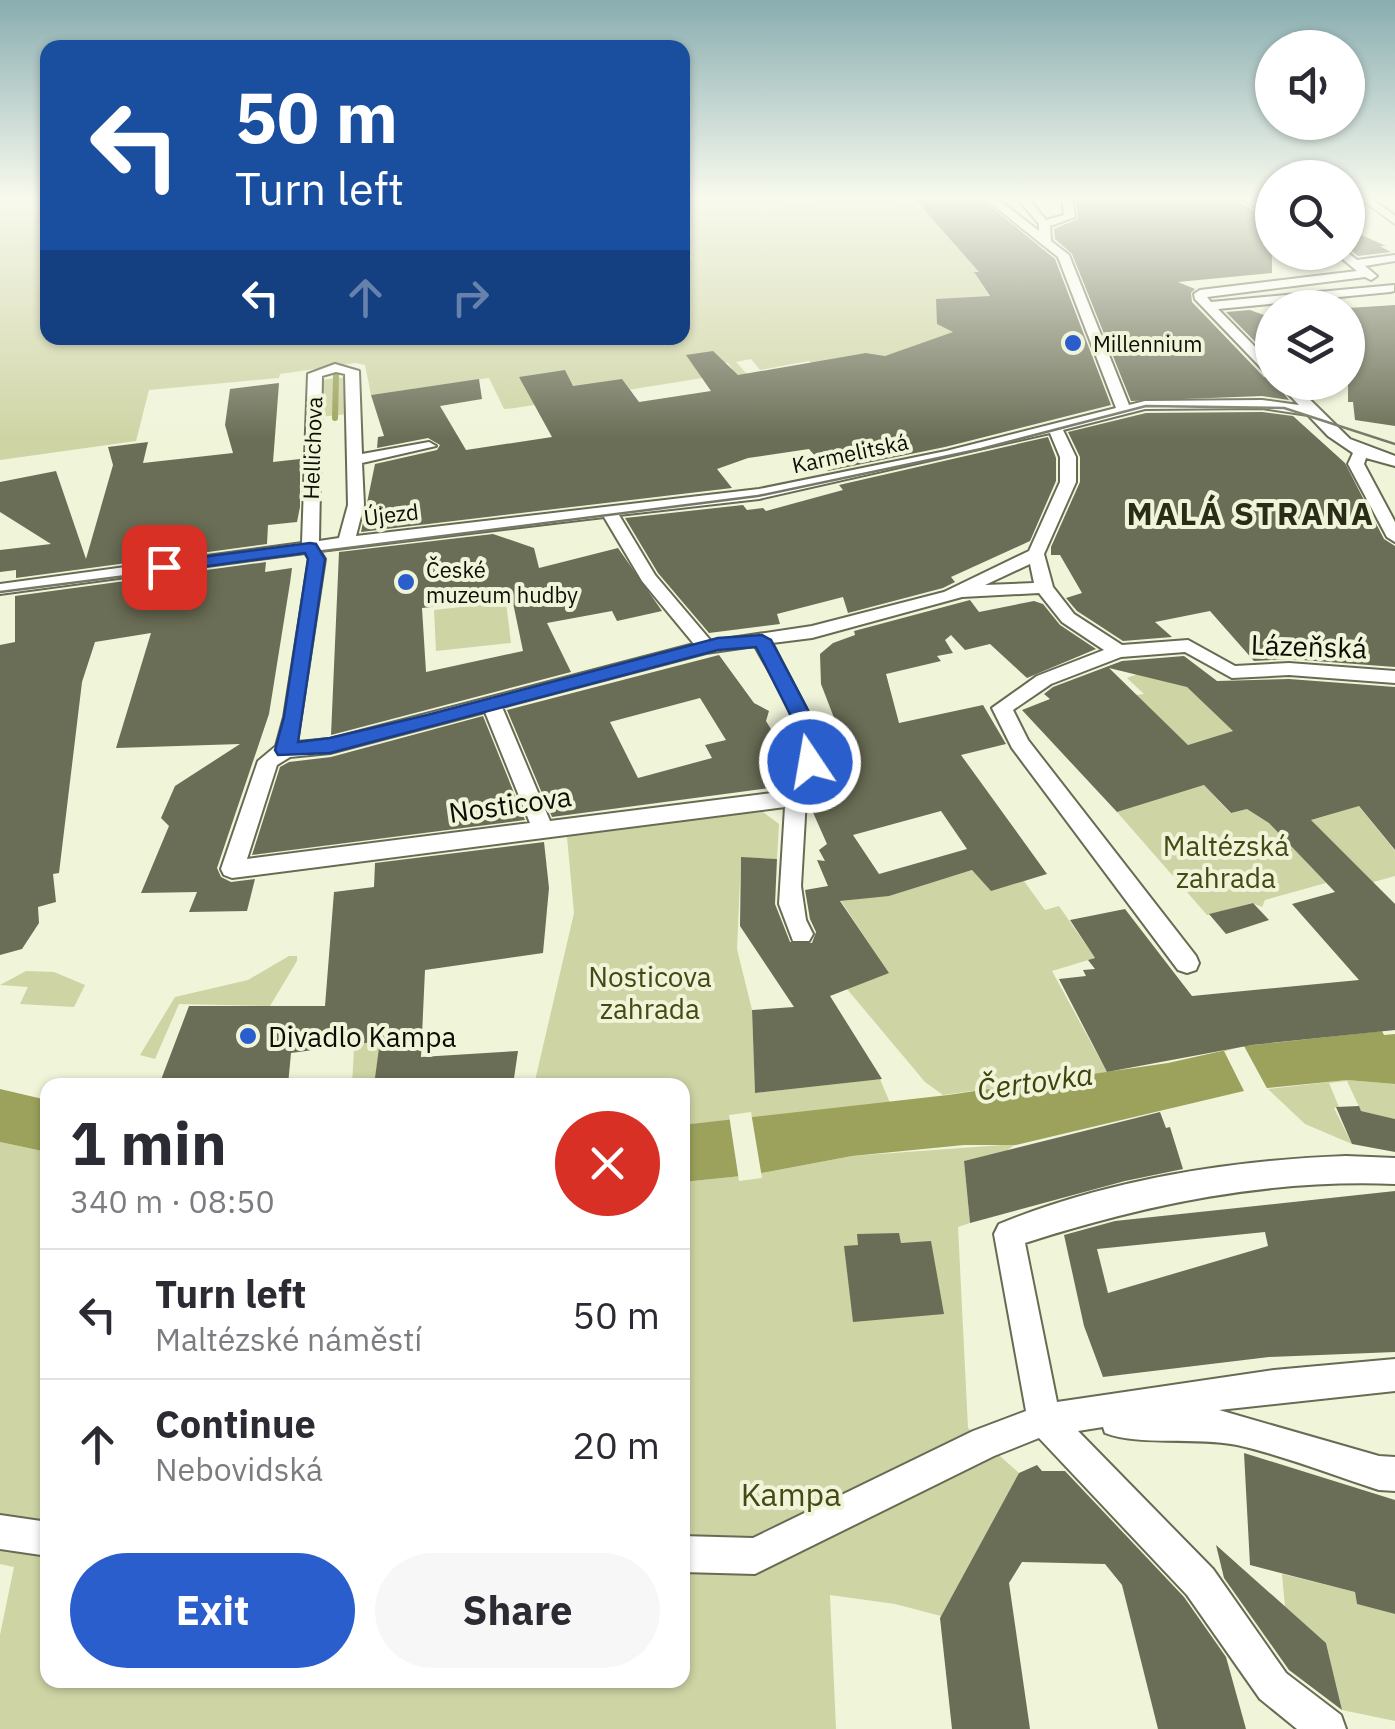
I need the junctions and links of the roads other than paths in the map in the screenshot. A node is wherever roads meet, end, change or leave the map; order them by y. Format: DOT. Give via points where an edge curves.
graph roads {
  1 [pos="1073,278"];
  2 [pos="1299,278"];
  3 [pos="1392,290"];
  4 [pos="1208,306"];
  5 [pos="1255,354"];
  6 [pos="1301,400"];
  7 [pos="1122,404"];
  8 [pos="1312,412"];
  9 [pos="1054,427"];
  10 [pos="429,446"];
  11 [pos="1360,454"];
  12 [pos="354,460"];
  13 [pos="1395,461"];
  14 [pos="610,512"];
  15 [pos="1395,537"];
  16 [pos="346,542"];
  17 [pos="1040,545"];
  18 [pos="310,548"];
  19 [pos="1044,588"];
  20 [pos="0,589"];
  21 [pos="950,596"];
  22 [pos="762,640"];
  23 [pos="699,644"];
  24 [pos="1118,651"];
  25 [pos="1395,677"];
  26 [pos="492,706"];
  27 [pos="285,750"];
  28 [pos="795,798"];
  29 [pos="543,829"];
  30 [pos="232,869"];
  31 [pos="801,934"];
  32 [pos="1187,963"];
  33 [pos="1395,1171"];
  34 [pos="1395,1375"];
  35 [pos="1044,1420"];
  36 [pos="1395,1474"];
  37 [pos="0,1532"];
  38 [pos="40,1537"];
  39 [pos="690,1554"];
  40 [pos="1327,1729"];
  1 -- 7 [label="street"];
  2 -- 4 [label="street" via="1202,293"];
  3 -- 4 [label="street"];
  4 -- 5 [label="street"];
  6 -- 8 [label="street"];
  7 -- 8 [label="street, Karmelitská" via="1282,405"];
  7 -- 9 [label="street, Karmelitská"];
  8 -- 11 [label="street"];
  9 -- 14 [label="street, Karmelitská" via="787,489"];
  9 -- 17 [label="street" via="1068,456 1068,482"];
  10 -- 12 [label="street, Hellichova"];
  11 -- 13 [label="street"];
  11 -- 15 [label="street" via="1356,464"];
  12 -- 16 [label="street, Hellichova" via="356,504"];
  12 -- 18 [label="street, Hellichova" via="352,370 324,370 315,374"];
  14 -- 16 [label="street, Újezd"];
  14 -- 23 [label="street"];
  16 -- 18 [label="street, Újezd"];
  17 -- 19 [label="street"];
  17 -- 21 [label="street"];
  18 -- 20 [label="street, Újezd"];
  18 -- 27 [label="street, Hellichova" via="317,559"];
  19 -- 21 [label="street"];
  19 -- 24 [label="street" via="1068,618"];
  21 -- 22 [label="street"];
  22 -- 23 [label="street"];
  22 -- 28 [label="street" via="801,716 810,774"];
  23 -- 26 [label="street"];
  24 -- 25 [label="street, Lázeňská" via="1188,646 1232,672"];
  24 -- 32 [label="street, Lázeňská" via="1044,680 1002,708 1019,742"];
  26 -- 27 [label="street" via="330,746"];
  26 -- 29 [label="street"];
  27 -- 30 [label="street, Hellichova" via="268,761"];
  28 -- 29 [label="street, Nosticova"];
  28 -- 31 [label="street" via="789,916"];
  29 -- 30 [label="street, Nosticova"];
  33 -- 35 [label="street" via="1216,1180 1009,1234"];
  34 -- 35 [label="street"];
  35 -- 36 [label="street" via="1237,1429"];
  35 -- 39 [label="street" via="755,1556"];
  35 -- 40 [label="street" via="1200,1582 1273,1686"];
  37 -- 38 [label="street"];
}
